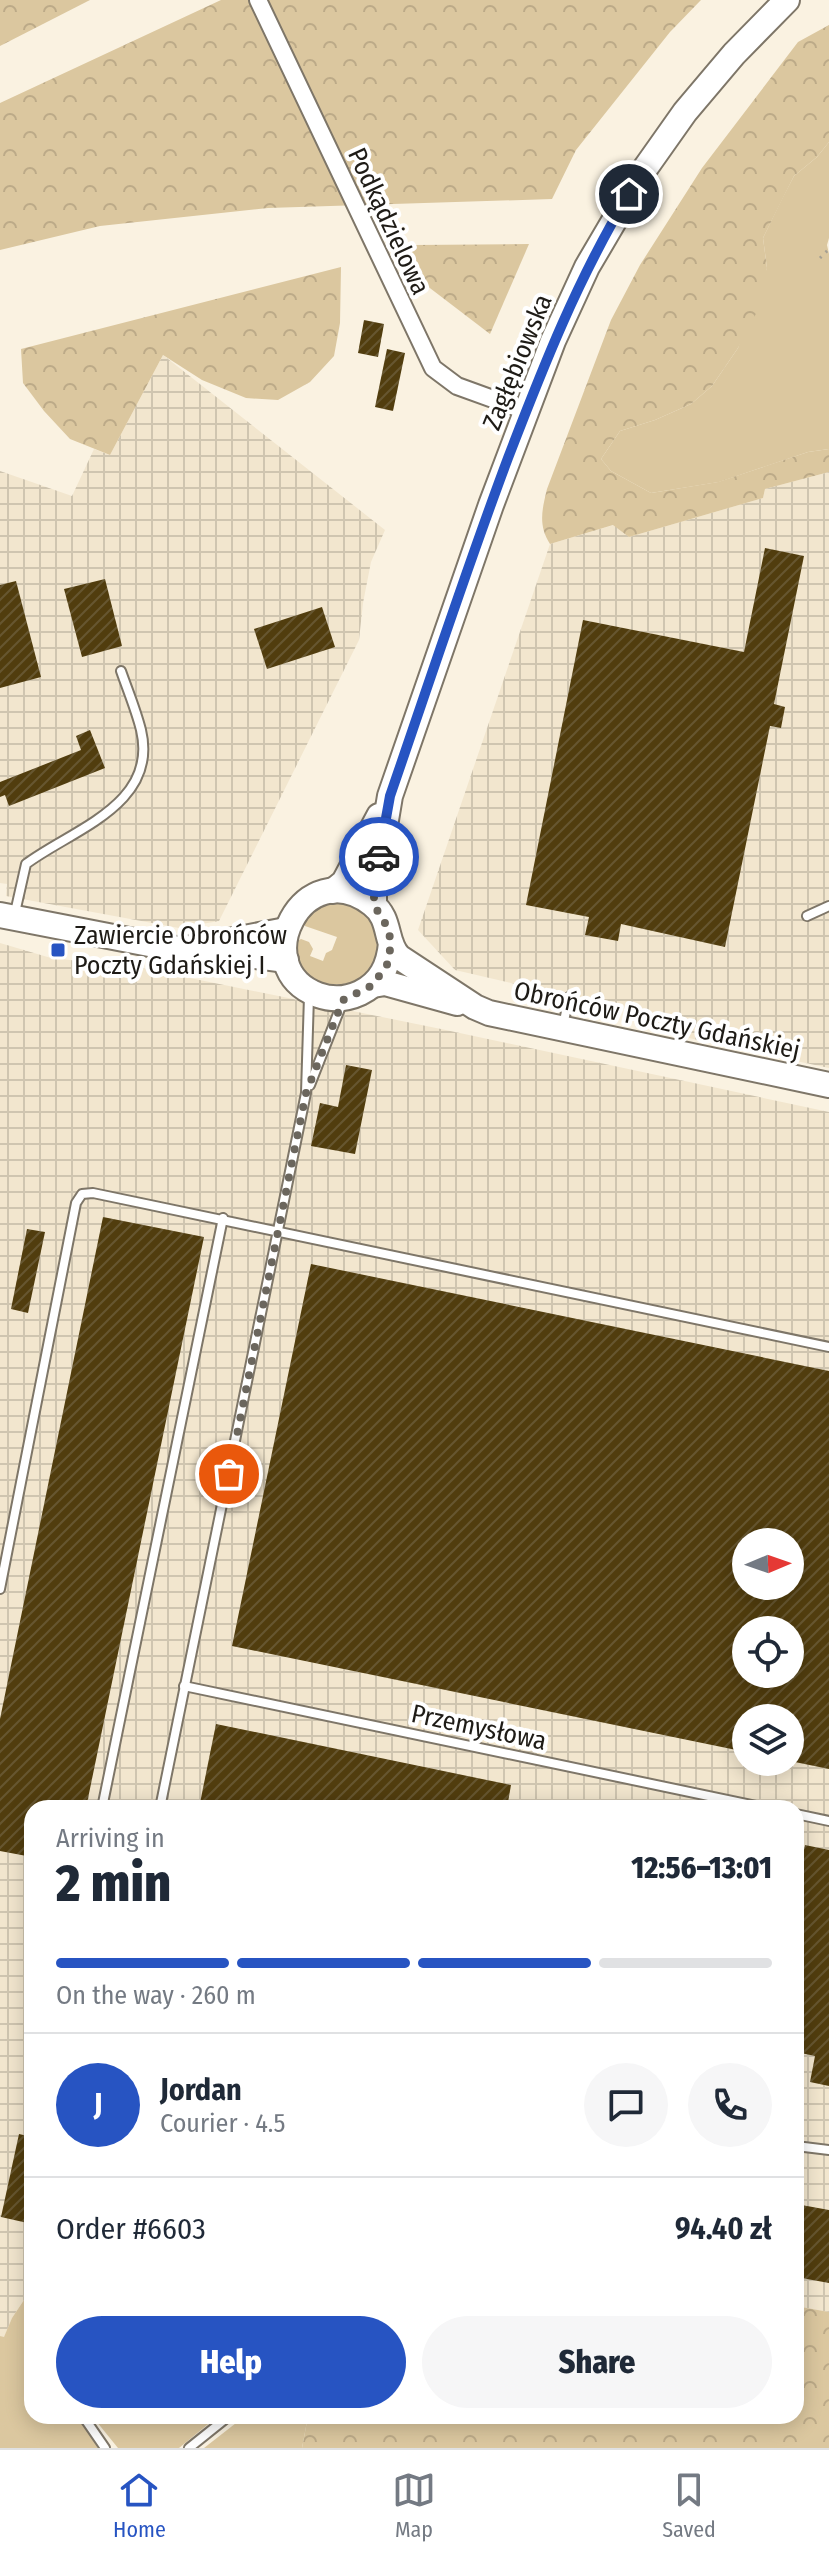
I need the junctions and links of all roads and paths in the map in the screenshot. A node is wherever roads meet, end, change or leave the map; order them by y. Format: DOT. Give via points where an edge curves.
graph roads {
  1 [pos="258,0"];
  2 [pos="787,0"];
  3 [pos="829,249"];
  4 [pos="820,258"];
  5 [pos="526,411"];
  6 [pos="121,671"];
  7 [pos="390,796"];
  8 [pos="333,891"];
  9 [pos="374,905"];
  10 [pos="829,906"];
  11 [pos="807,916"];
  12 [pos="7,917"];
  13 [pos="286,930"];
  14 [pos="391,943"];
  15 [pos="192,948"];
  16 [pos="286,960"];
  17 [pos="373,985"];
  18 [pos="306,988"];
  19 [pos="349,997"];
  20 [pos="569,997"];
  21 [pos="475,1007"];
  22 [pos="562,1031"];
  23 [pos="829,1085"];
  24 [pos="306,1093"];
  25 [pos="223,1218"];
  26 [pos="279,1232"];
  27 [pos="829,1347"];
  28 [pos="0,1589"];
  29 [pos="184,1686"];
  30 [pos="104,1800"];
  31 [pos="162,1800"];
  32 [pos="728,1800"];
  33 [pos="804,1816"];
  34 [pos="829,1821"];
  35 [pos="804,2147"];
  36 [pos="829,2150"];
  37 [pos="88,2424"];
  38 [pos="219,2424"];
  39 [pos="105,2448"];
  40 [pos="189,2448"];
  1 -- 5 [label="street, Podkądzielowa" via="433,368 457,386"];
  2 -- 5 [label="main road, Zagłębiowska" via="709,83 644,170 587,267"];
  3 -- 4 [label="path"];
  5 -- 7 [label="main road, Zagłębiowska"];
  6 -- 12 [label="lane" via="142,732 141,765 133,783 112,810 26,864"];
  7 -- 8 [label="main road, Zagłębiowska" via="344,882"];
  7 -- 9 [label="main road, Zagłębiowska"];
  8 -- 9 [label="main road" via="359,895"];
  8 -- 13 [label="main road" via="299,907"];
  9 -- 14 [label="main road"];
  10 -- 11 [label="lane"];
  12 -- 15 [label="main road" via="156,947"];
  13 -- 15 [label="main road"];
  13 -- 16 [label="main road"];
  14 -- 17 [label="main road" via="388,963"];
  14 -- 21 [label="main road, Obrońców Poczty Gdańskiej" via="399,957"];
  15 -- 16 [label="main road"];
  16 -- 18 [label="main road"];
  17 -- 19 [label="main road"];
  17 -- 21 [label="main road, Obrońców Poczty Gdańskiej" via="385,983"];
  18 -- 19 [label="main road" via="332,998"];
  18 -- 24 [label="lane"];
  19 -- 24 [label="lane" via="340,1006"];
  20 -- 22 [label="lane"];
  21 -- 22 [label="main road, Obrońców Poczty Gdańskiej"];
  22 -- 23 [label="main road, Obrońców Poczty Gdańskiej"];
  24 -- 26 [label="lane"];
  25 -- 26 [label="lane"];
  25 -- 28 [label="lane" via="93,1193 79,1198"];
  25 -- 30 [label="lane"];
  26 -- 27 [label="lane"];
  26 -- 29 [label="lane"];
  29 -- 31 [label="lane"];
  29 -- 32 [label="lane, Przemysłowa"];
  33 -- 34 [label="lane"];
  35 -- 36 [label="lane"];
  37 -- 39 [label="lane"];
  38 -- 40 [label="lane"];
}
